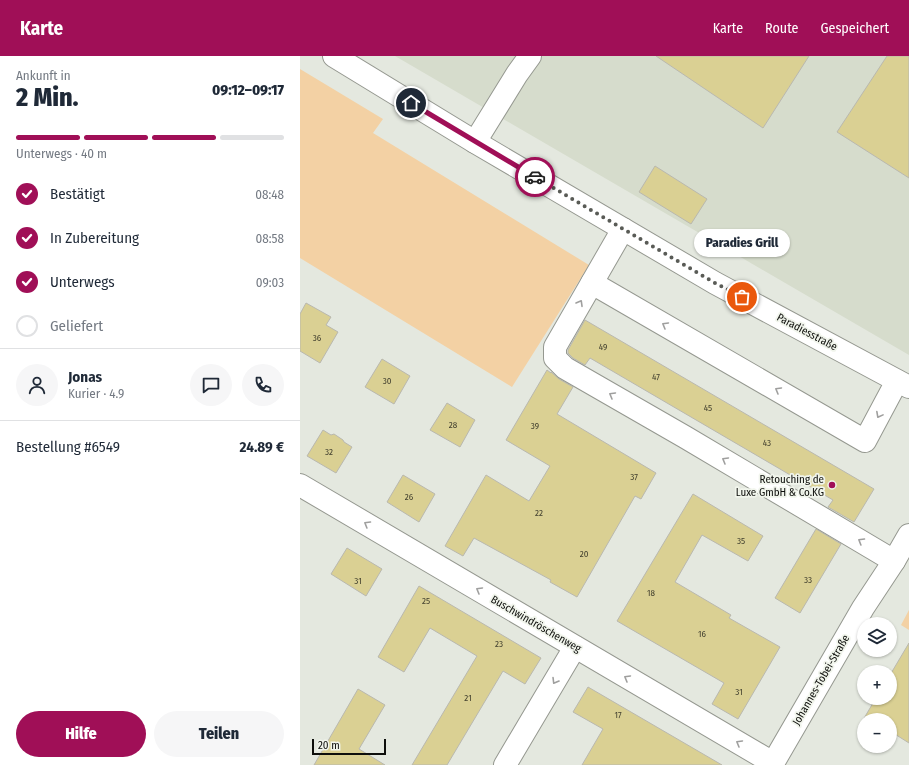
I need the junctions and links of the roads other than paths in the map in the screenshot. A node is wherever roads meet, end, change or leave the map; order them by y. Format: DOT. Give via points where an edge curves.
graph roads {
  1 [pos="334,56"];
  2 [pos="530,56"];
  3 [pos="476,142"];
  4 [pos="623,229"];
  5 [pos="592,283"];
  6 [pos="903,384"];
  7 [pos="300,485"];
  8 [pos="909,535"];
  9 [pos="894,561"];
  10 [pos="576,647"];
  11 [pos="772,764"];
  12 [pos="505,765"];
  1 -- 3 [label="street, Paradiesstraße"];
  2 -- 3 [label="street"];
  3 -- 4 [label="street, Paradiesstraße"];
  4 -- 5 [label="street"];
  4 -- 6 [label="street, Paradiesstraße" via="715,283"];
  6 -- 5 [label="street, one-way" via="865,441"];
  9 -- 5 [label="street, one-way" via="565,368 555,358 555,347"];
  10 -- 7 [label="street, Buschwindröschenweg, one-way"];
  8 -- 9 [label="street, Johannes-Tobei-Straße"];
  9 -- 11 [label="street, Johannes-Tobei-Straße" via="863,608"];
  11 -- 10 [label="street, Buschwindröschenweg, one-way"];
  10 -- 12 [label="street, one-way"];
}
